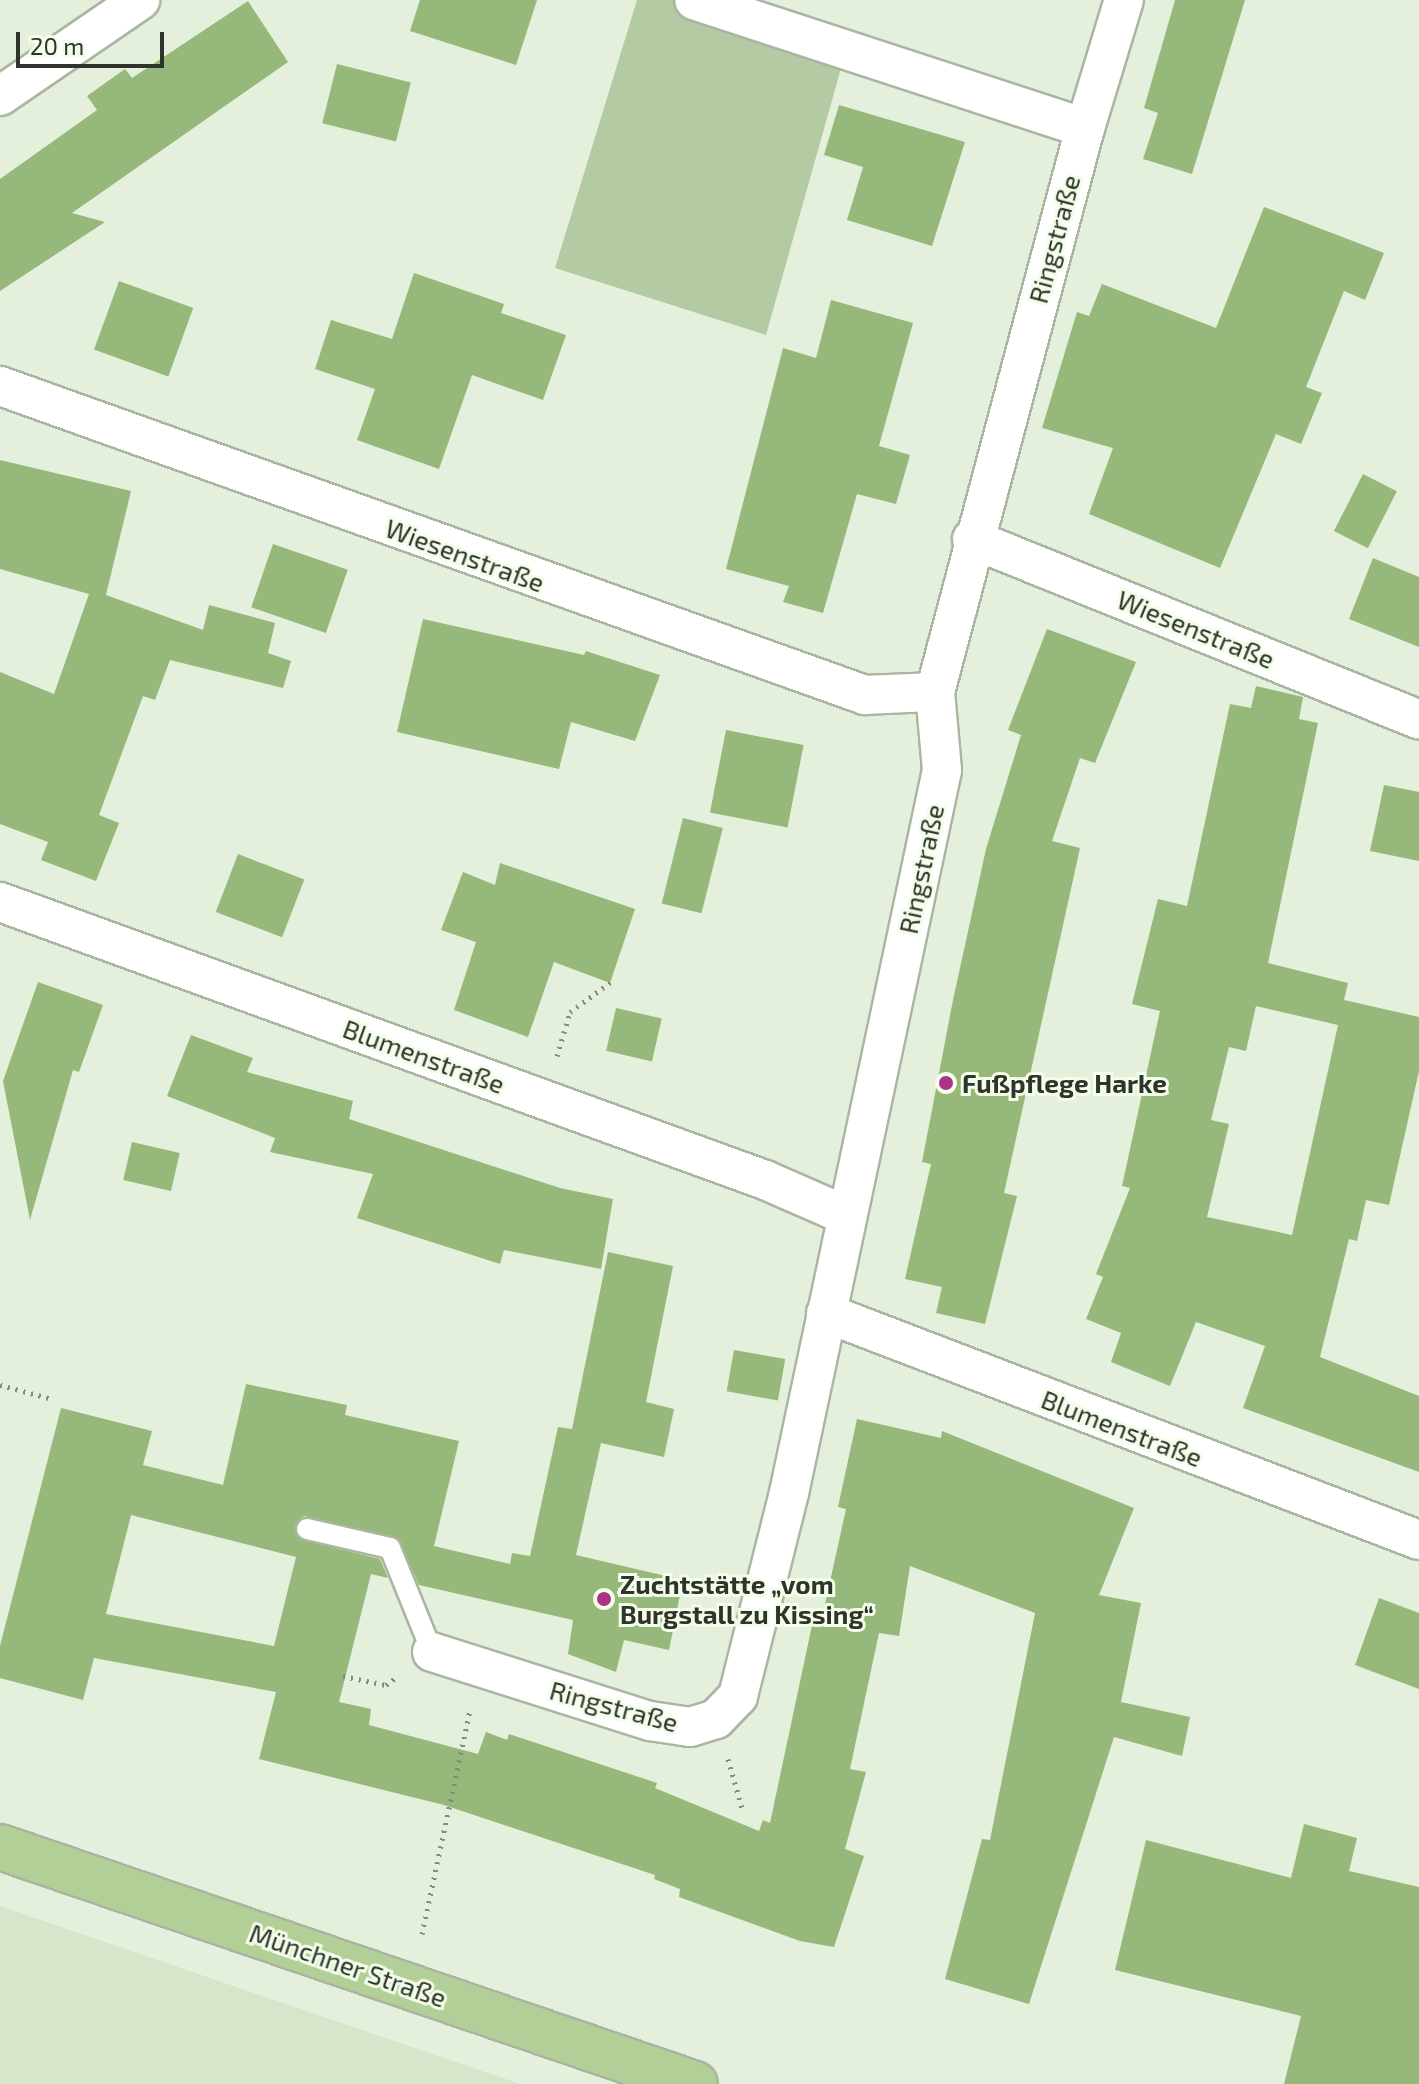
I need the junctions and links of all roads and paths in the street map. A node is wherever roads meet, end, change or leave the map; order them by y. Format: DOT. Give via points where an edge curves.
graph roads {
  1 [pos="140,0"];
  2 [pos="694,0"];
  3 [pos="1124,0"];
  4 [pos="0,96"];
  5 [pos="1085,128"];
  6 [pos="0,386"];
  7 [pos="972,539"];
  8 [pos="935,692"];
  9 [pos="1419,720"];
  10 [pos="0,902"];
  11 [pos="612,981"];
  12 [pos="545,1100"];
  13 [pos="845,1215"];
  14 [pos="826,1313"];
  15 [pos="0,1385"];
  16 [pos="49,1398"];
  17 [pos="307,1529"];
  18 [pos="1419,1540"];
  19 [pos="432,1652"];
  20 [pos="480,1667"];
  21 [pos="0,1847"];
  22 [pos="422,1934"];
  23 [pos="695,2084"];
  1 -- 4 [label="street"];
  2 -- 5 [label="street"];
  3 -- 5 [label="street, Ringstraße"];
  5 -- 7 [label="street, Ringstraße"];
  6 -- 8 [label="street, Wiesenstraße" via="865,695"];
  7 -- 8 [label="street, Ringstraße"];
  7 -- 9 [label="street, Wiesenstraße"];
  8 -- 13 [label="street, Ringstraße" via="942,770"];
  10 -- 12 [label="street, Blumenstraße"];
  11 -- 12 [label="path" via="570,1012"];
  12 -- 13 [label="street, Blumenstraße"];
  13 -- 14 [label="street, Ringstraße"];
  14 -- 18 [label="street, Blumenstraße"];
  14 -- 20 [label="street, Ringstraße" via="750,1659 738,1696 716,1719 690,1727 650,1721"];
  15 -- 16 [label="path"];
  17 -- 19 [label="lane" via="390,1548"];
  19 -- 20 [label="street, Ringstraße"];
  20 -- 22 [label="path"];
  21 -- 23 [label="main road, Münchner Straße"];
}
